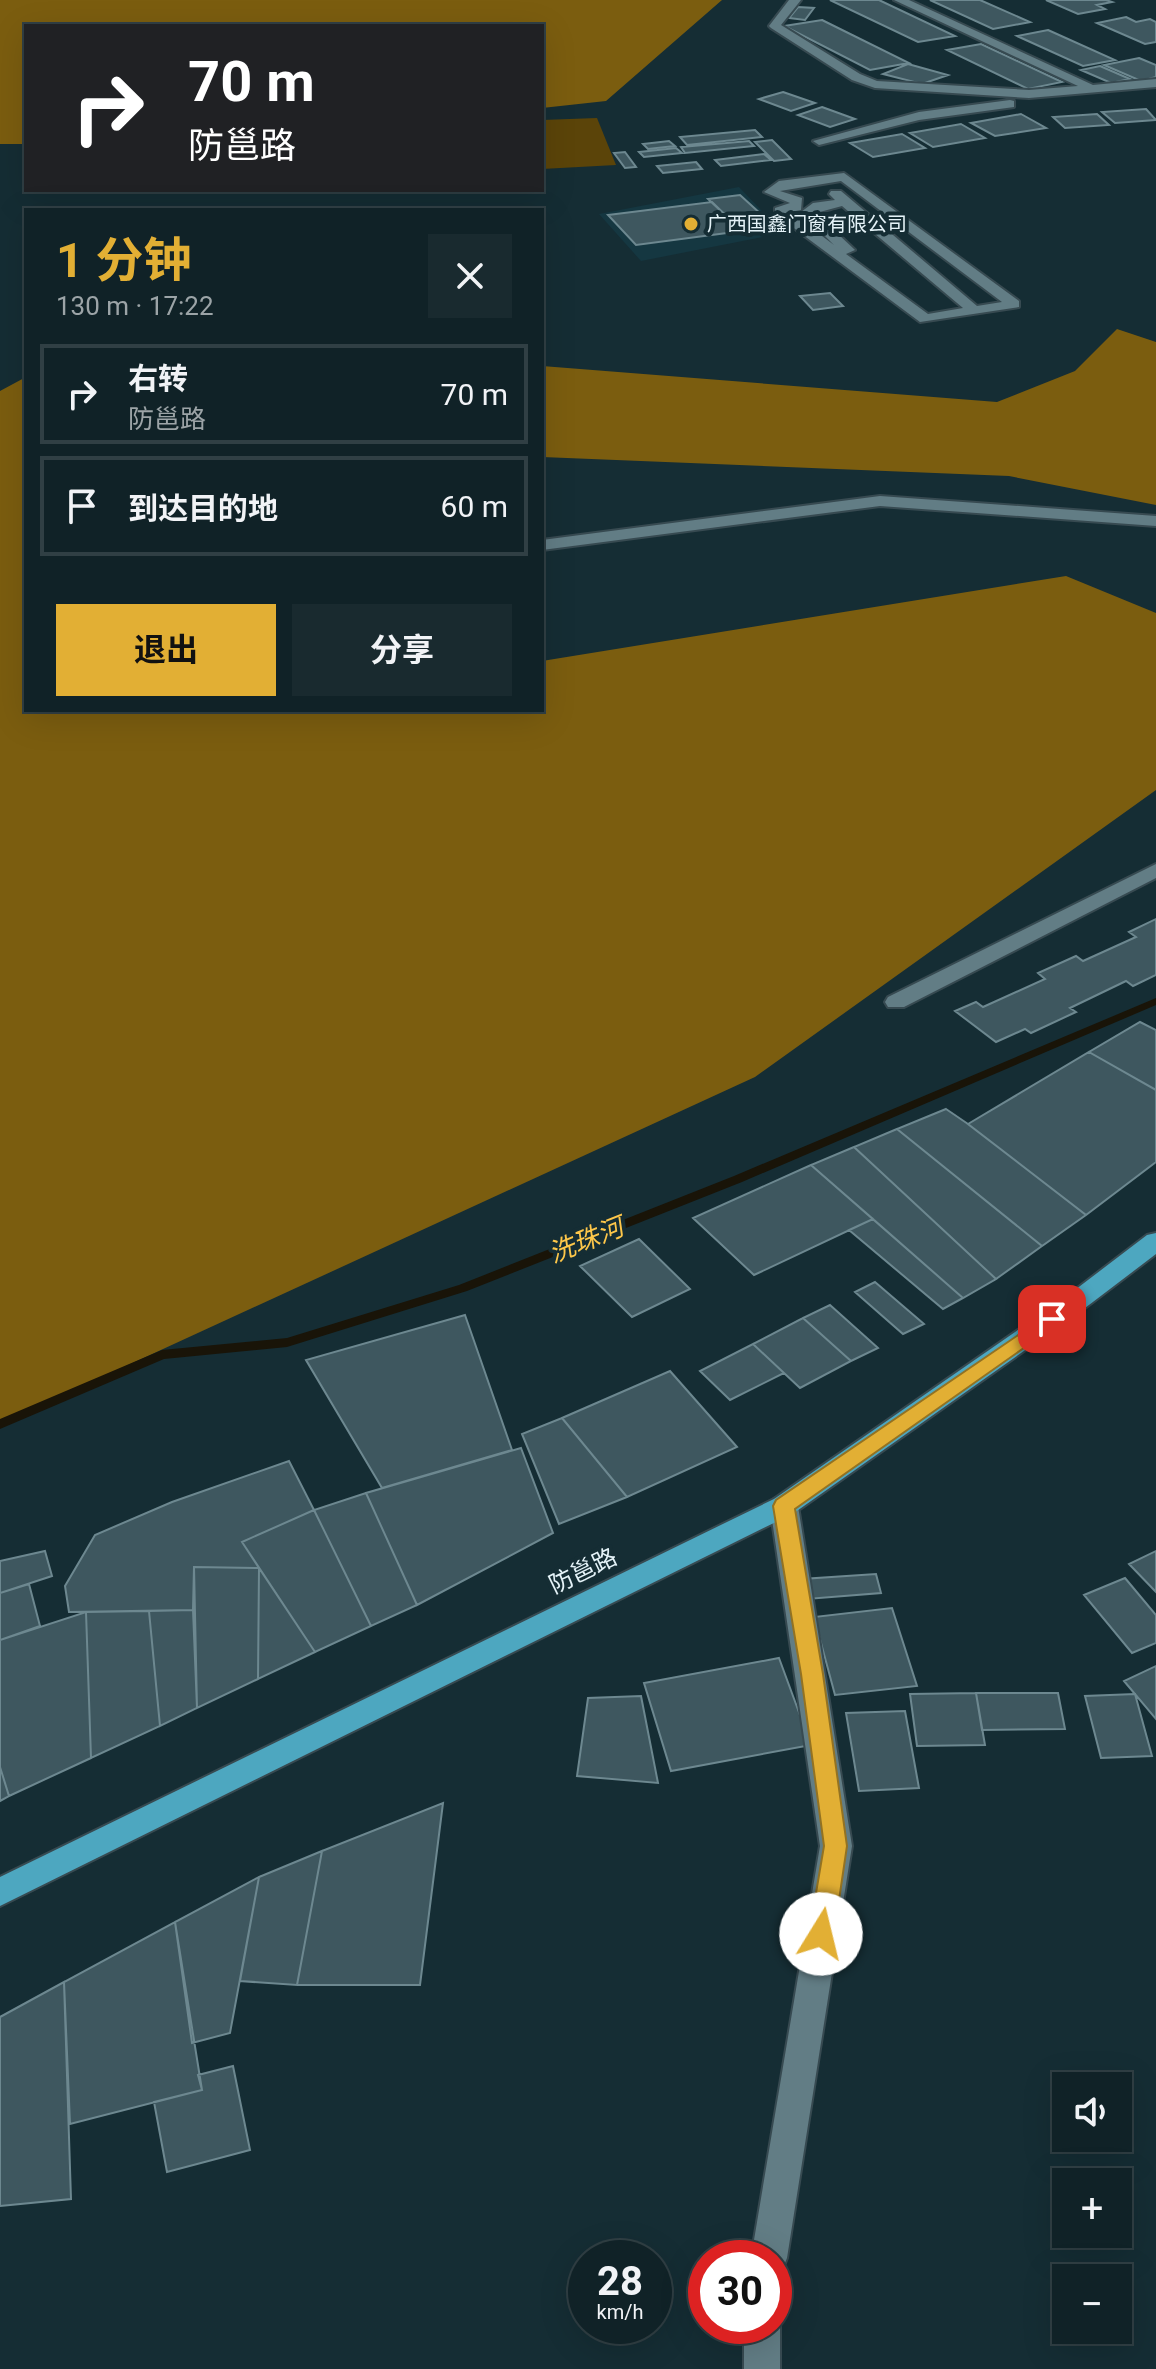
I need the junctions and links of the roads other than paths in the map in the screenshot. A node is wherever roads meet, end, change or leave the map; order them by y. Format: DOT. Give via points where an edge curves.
graph roads {
  1 [pos="795,0"];
  2 [pos="900,0"];
  3 [pos="1156,83"];
  4 [pos="1091,88"];
  5 [pos="1156,95"];
  6 [pos="819,141"];
  7 [pos="825,180"];
  8 [pos="846,202"];
  9 [pos="992,308"];
  10 [pos="975,311"];
  11 [pos="925,319"];
  12 [pos="1156,521"];
  13 [pos="544,545"];
  14 [pos="1156,870"];
  15 [pos="896,1002"];
  16 [pos="1156,1241"];
  17 [pos="784,1506"];
  18 [pos="0,1892"];
  19 [pos="772,2240"];
  20 [pos="762,2344"];
  21 [pos="762,2369"];
  1 -- 4 [label="street" via="775,26 875,84 1029,94"];
  2 -- 4 [label="street"];
  3 -- 4 [label="street"];
  5 -- 6 [label="street" via="1006,104 919,116"];
  7 -- 8 [label="street"];
  7 -- 9 [label="street"];
  7 -- 9 [label="street" via="844,177 1014,304"];
  7 -- 11 [label="street" via="779,185 771,192 797,201 796,207 780,211"];
  8 -- 10 [label="street"];
  8 -- 11 [label="street" via="808,212 843,223 829,233"];
  9 -- 10 [label="street"];
  10 -- 11 [label="street"];
  12 -- 13 [label="street" via="880,501"];
  14 -- 15 [label="street"];
  16 -- 17 [label="highway, 防邕路"];
  17 -- 18 [label="highway, 防邕路"];
  17 -- 19 [label="street" via="836,1846"];
  20 -- 21 [label="street"];
}
